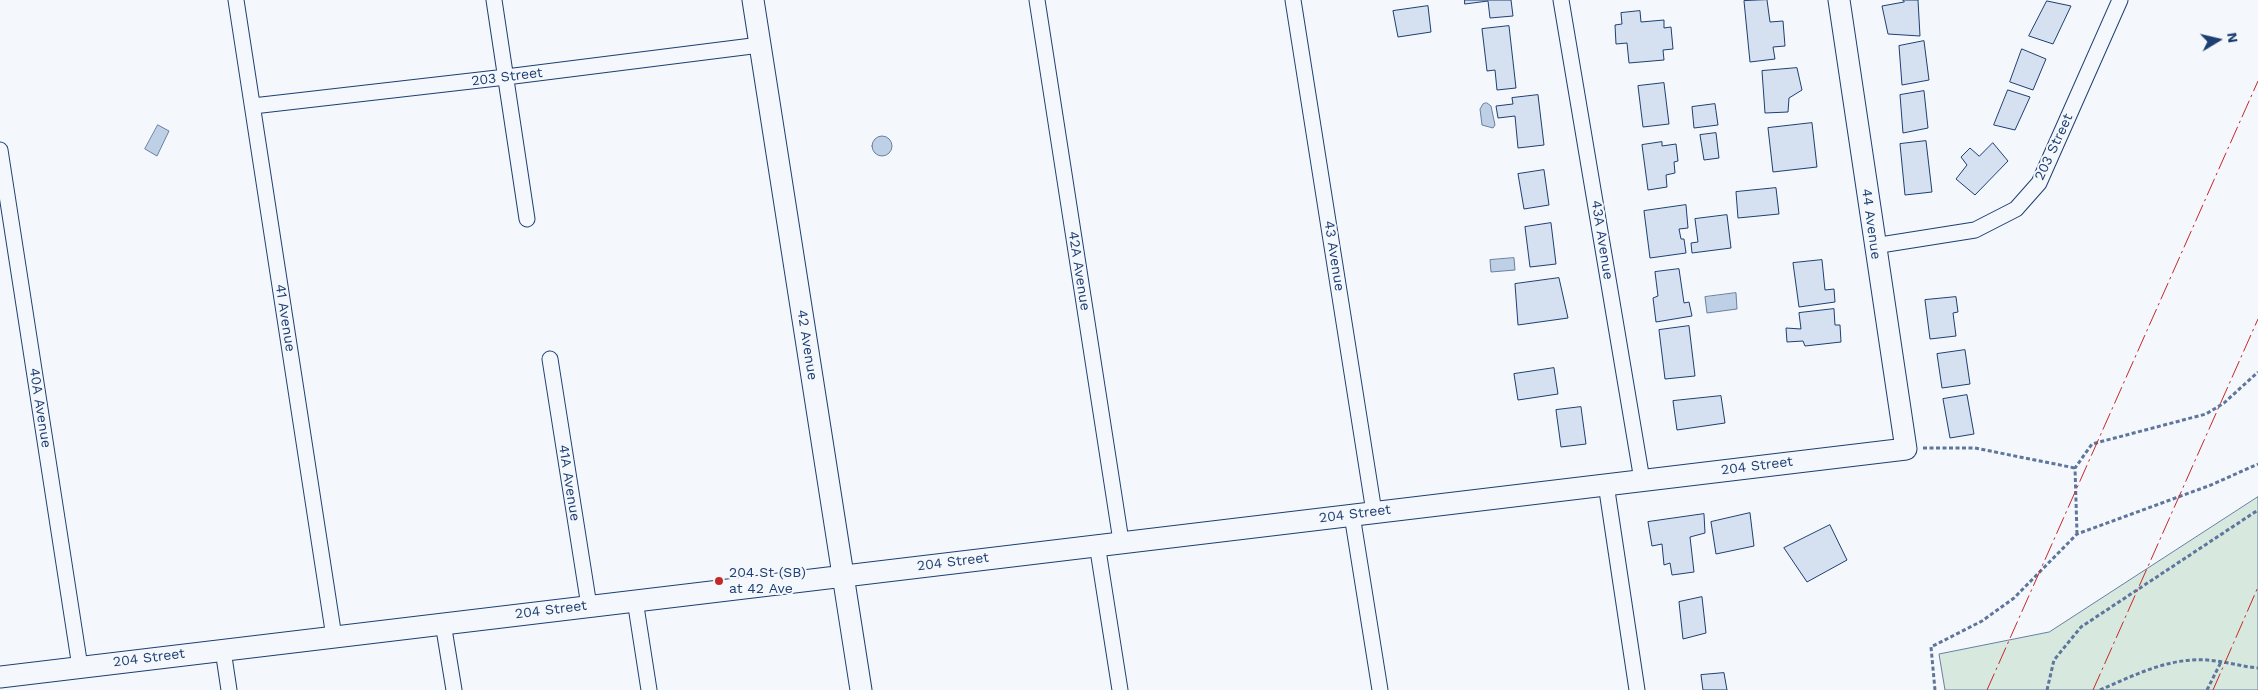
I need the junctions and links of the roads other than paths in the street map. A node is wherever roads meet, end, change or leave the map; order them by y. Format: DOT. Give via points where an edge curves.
graph roads {
  1 [pos="236,0"];
  2 [pos="494,0"];
  3 [pos="753,0"];
  4 [pos="1036,0"];
  5 [pos="1294,0"];
  6 [pos="1561,0"];
  7 [pos="1839,0"];
  8 [pos="2120,0"];
  9 [pos="760,45"];
  10 [pos="506,77"];
  11 [pos="253,106"];
  12 [pos="0,150"];
  13 [pos="527,219"];
  14 [pos="1874,246"];
  15 [pos="550,359"];
  16 [pos="1906,448"];
  17 [pos="1642,480"];
  18 [pos="1606,484"];
  19 [pos="1374,512"];
  20 [pos="1352,515"];
  21 [pos="1122,542"];
  22 [pos="1097,544"];
  23 [pos="843,575"];
  24 [pos="635,600"];
  25 [pos="588,606"];
  26 [pos="443,623"];
  27 [pos="334,637"];
  28 [pos="223,650"];
  29 [pos="80,667"];
  30 [pos="0,677"];
  31 [pos="229,690"];
  32 [pos="454,690"];
  33 [pos="649,690"];
  34 [pos="861,690"];
  35 [pos="1120,690"];
  36 [pos="1380,690"];
  37 [pos="1637,690"];
  1 -- 11 [label="street, 41 Avenue"];
  2 -- 10 [label="street"];
  3 -- 9 [label="street, 42 Avenue"];
  4 -- 21 [label="street, 42A Avenue"];
  5 -- 19 [label="street, 43 Avenue"];
  6 -- 17 [label="street, 43A Avenue"];
  7 -- 14 [label="street, 44 Avenue"];
  8 -- 14 [label="street, 203 Street" via="2039,184 2016,208 1975,230"];
  9 -- 10 [label="street, 203 Street"];
  9 -- 23 [label="street, 42 Avenue"];
  10 -- 11 [label="street, 203 Street"];
  10 -- 13 [label="street"];
  11 -- 27 [label="street, 41 Avenue"];
  12 -- 29 [label="street, 40A Avenue"];
  14 -- 16 [label="street, 44 Avenue"];
  15 -- 25 [label="street, 41A Avenue"];
  16 -- 17 [label="street, 204 Street"];
  17 -- 18 [label="street, 204 Street"];
  18 -- 19 [label="street, 204 Street"];
  18 -- 37 [label="street"];
  19 -- 20 [label="street, 204 Street"];
  20 -- 21 [label="street, 204 Street"];
  20 -- 36 [label="street"];
  21 -- 22 [label="street, 204 Street"];
  22 -- 23 [label="street, 204 Street"];
  22 -- 35 [label="street"];
  23 -- 24 [label="street, 204 Street"];
  23 -- 34 [label="street, 42 Avenue"];
  24 -- 25 [label="street, 204 Street"];
  24 -- 33 [label="street"];
  25 -- 26 [label="street, 204 Street"];
  26 -- 27 [label="street, 204 Street"];
  26 -- 32 [label="street"];
  27 -- 28 [label="street, 204 Street"];
  28 -- 29 [label="street, 204 Street"];
  28 -- 31 [label="street"];
  29 -- 30 [label="street, 204 Street"];
}
